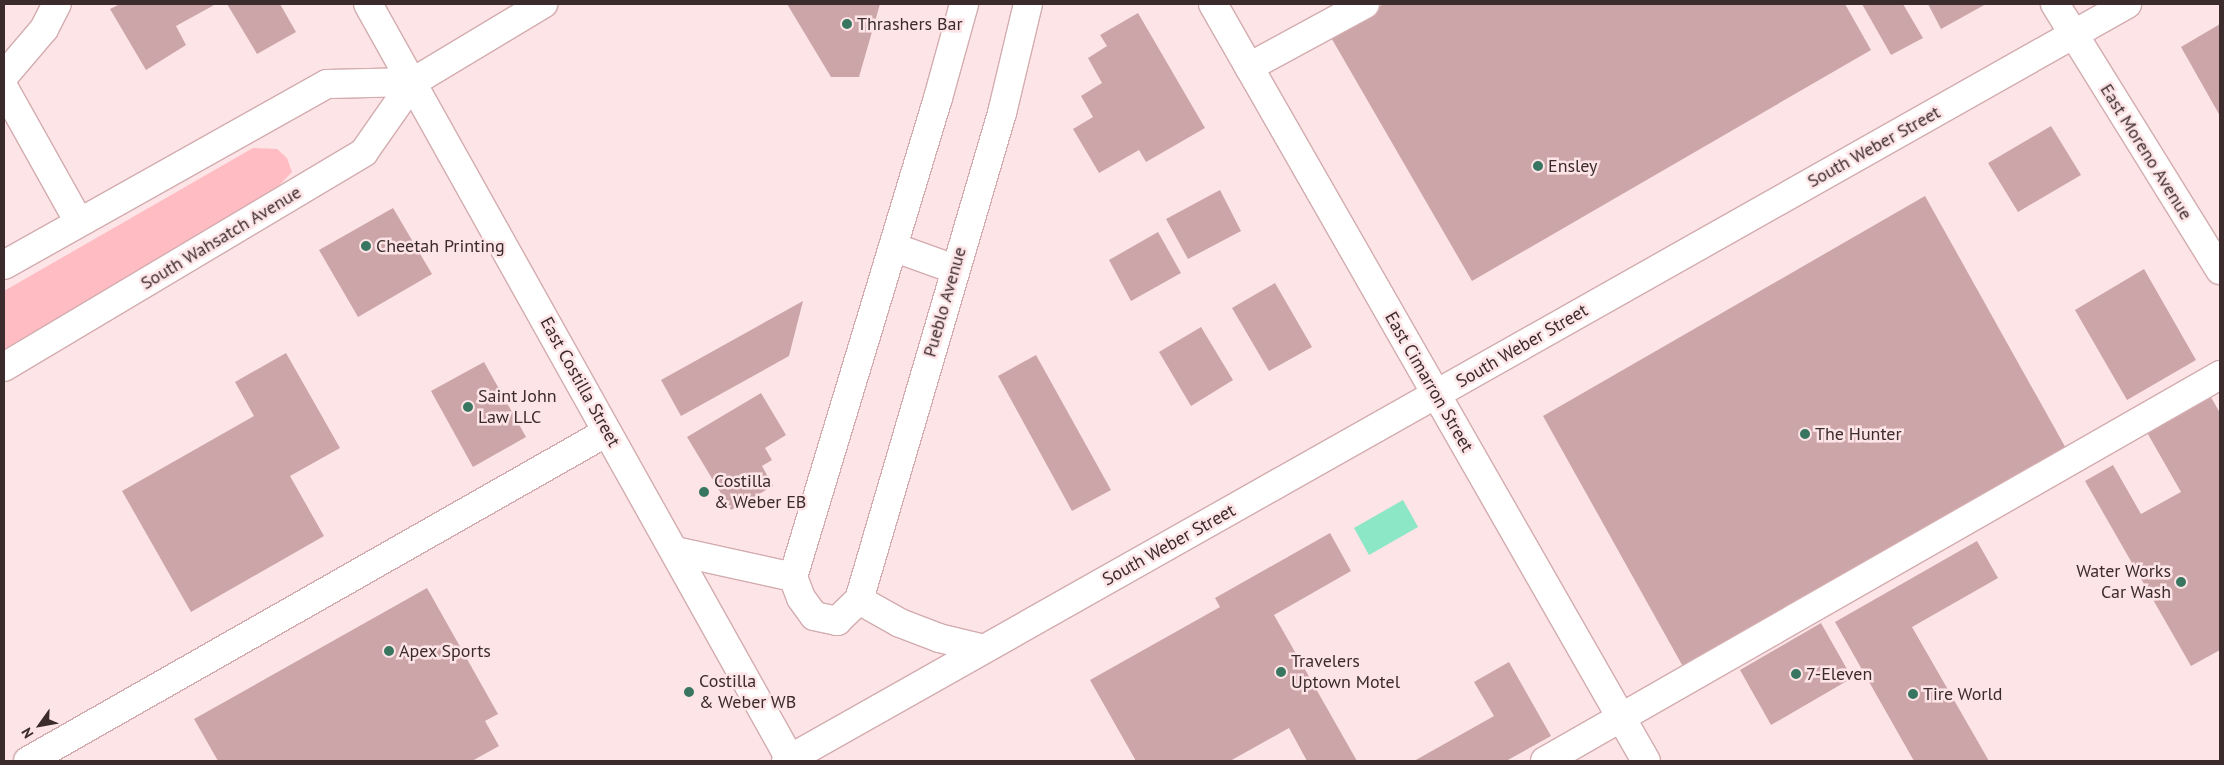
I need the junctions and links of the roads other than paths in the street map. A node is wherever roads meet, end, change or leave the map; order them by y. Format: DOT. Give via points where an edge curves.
graph roads {
  1 [pos="57,4"];
  2 [pos="368,4"];
  3 [pos="543,4"];
  4 [pos="964,4"];
  5 [pos="1028,4"];
  6 [pos="1213,4"];
  7 [pos="1365,4"];
  8 [pos="2054,4"];
  9 [pos="2127,4"];
  10 [pos="2073,34"];
  11 [pos="1249,67"];
  12 [pos="4,76"];
  13 [pos="413,82"];
  14 [pos="4,88"];
  15 [pos="79,222"];
  16 [pos="893,247"];
  17 [pos="4,265"];
  18 [pos="954,269"];
  19 [pos="2220,270"];
  20 [pos="4,367"];
  21 [pos="2220,374"];
  22 [pos="1436,394"];
  23 [pos="607,432"];
  24 [pos="675,551"];
  25 [pos="793,577"];
  26 [pos="859,600"];
  27 [pos="984,649"];
  28 [pos="1621,719"];
  29 [pos="789,760"];
  30 [pos="28,761"];
  31 [pos="1545,761"];
  32 [pos="1646,761"];
  1 -- 12 [label="street" via="44,29"];
  2 -- 13 [label="street, East Costilla Street"];
  3 -- 13 [label="street, South Wahsatch Avenue"];
  4 -- 16 [label="street"];
  5 -- 18 [label="street, Pueblo Avenue" via="1002,113"];
  6 -- 11 [label="street, East Cimarron Street"];
  7 -- 11 [label="street"];
  8 -- 10 [label="street, East Moreno Avenue"];
  9 -- 10 [label="street, South Weber Street"];
  10 -- 19 [label="street, East Moreno Avenue"];
  10 -- 22 [label="street, South Weber Street"];
  11 -- 22 [label="street, East Cimarron Street"];
  13 -- 15 [label="street, South Wahsatch Avenue" via="327,84"];
  13 -- 20 [label="street, South Wahsatch Avenue" via="364,152"];
  13 -- 23 [label="street, East Costilla Street"];
  14 -- 15 [label="street"];
  15 -- 17 [label="street, South Wahsatch Avenue"];
  16 -- 18 [label="street"];
  16 -- 25 [label="street"];
  18 -- 26 [label="street, Pueblo Avenue"];
  21 -- 28 [label="street"];
  22 -- 27 [label="street, South Weber Street"];
  22 -- 28 [label="street, East Cimarron Street"];
  23 -- 24 [label="street, East Costilla Street"];
  23 -- 30 [label="street"];
  24 -- 25 [label="street"];
  24 -- 29 [label="street, East Costilla Street"];
  25 -- 26 [label="street" via="801,598 814,616 837,620"];
  26 -- 27 [label="street" via="923,632"];
  27 -- 29 [label="street, South Weber Street"];
  28 -- 31 [label="street"];
  28 -- 32 [label="street, East Cimarron Street"];
}
